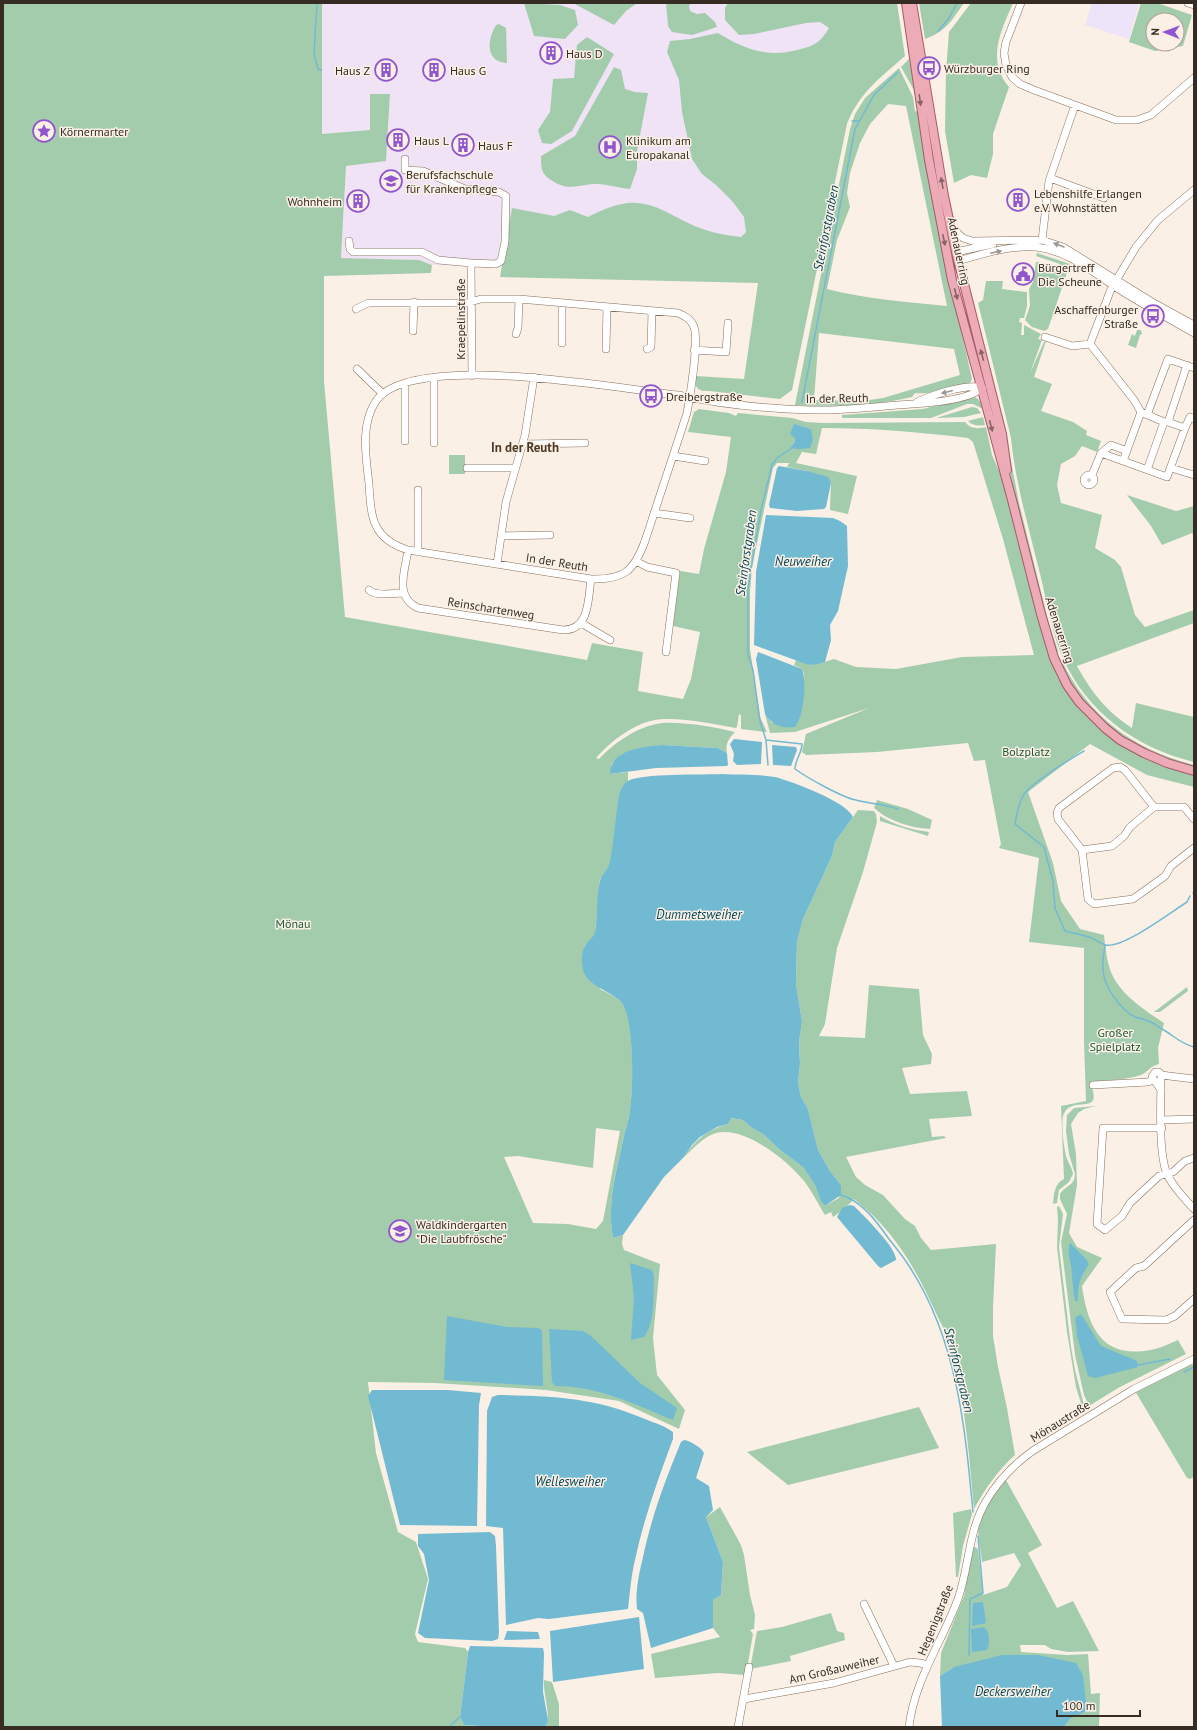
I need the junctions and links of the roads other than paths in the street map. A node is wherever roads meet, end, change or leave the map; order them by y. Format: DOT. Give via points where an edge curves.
graph roads {
  1 [pos="906,3"];
  2 [pos="912,3"];
  3 [pos="1021,3"];
  4 [pos="1188,3"];
  5 [pos="1194,5"];
  6 [pos="915,39"];
  7 [pos="918,59"];
  8 [pos="1194,78"];
  9 [pos="1075,105"];
  10 [pos="405,159"];
  11 [pos="1050,178"];
  12 [pos="1194,190"];
  13 [pos="1104,198"];
  14 [pos="951,227"];
  15 [pos="1042,240"];
  16 [pos="349,241"];
  17 [pos="1008,241"];
  18 [pos="957,257"];
  19 [pos="948,259"];
  20 [pos="471,263"];
  21 [pos="1115,282"];
  22 [pos="519,299"];
  23 [pos="414,302"];
  24 [pos="472,302"];
  25 [pos="562,303"];
  26 [pos="607,307"];
  27 [pos="356,309"];
  28 [pos="652,311"];
  29 [pos="728,323"];
  30 [pos="1194,325"];
  31 [pos="413,331"];
  32 [pos="1194,332"];
  33 [pos="516,334"];
  34 [pos="1045,337"];
  35 [pos="562,343"];
  36 [pos="1090,344"];
  37 [pos="606,349"];
  38 [pos="647,349"];
  39 [pos="694,350"];
  40 [pos="1190,367"];
  41 [pos="357,369"];
  42 [pos="472,376"];
  43 [pos="434,377"];
  44 [pos="534,377"];
  45 [pos="405,383"];
  46 [pos="986,387"];
  47 [pos="383,394"];
  48 [pos="690,397"];
  49 [pos="1144,414"];
  50 [pos="1194,419"];
  51 [pos="1166,422"];
  52 [pos="1185,428"];
  53 [pos="405,441"];
  54 [pos="434,442"];
  55 [pos="585,443"];
  56 [pos="523,444"];
  57 [pos="1127,451"];
  58 [pos="1101,454"];
  59 [pos="673,456"];
  60 [pos="706,461"];
  61 [pos="1123,461"];
  62 [pos="467,468"];
  63 [pos="515,468"];
  64 [pos="1171,468"];
  65 [pos="1147,470"];
  66 [pos="1092,475"];
  67 [pos="1194,475"];
  68 [pos="418,490"];
  69 [pos="654,514"];
  70 [pos="690,518"];
  71 [pos="550,535"];
  72 [pos="501,536"];
  73 [pos="408,550"];
  74 [pos="418,552"];
  75 [pos="636,561"];
  76 [pos="497,564"];
  77 [pos="591,579"];
  78 [pos="368,590"];
  79 [pos="403,593"];
  80 [pos="581,623"];
  81 [pos="610,640"];
  82 [pos="666,652"];
  83 [pos="1194,771"];
  84 [pos="1154,807"];
  85 [pos="1194,819"];
  86 [pos="1194,848"];
  87 [pos="1082,850"];
  88 [pos="1161,1075"];
  89 [pos="1194,1079"];
  90 [pos="1153,1080"];
  91 [pos="1093,1085"];
  92 [pos="1161,1090"];
  93 [pos="1194,1119"];
  94 [pos="1162,1120"];
  95 [pos="1162,1128"];
  96 [pos="1194,1158"];
  97 [pos="1167,1173"];
  98 [pos="1194,1208"];
  99 [pos="1194,1220"];
  100 [pos="1194,1299"];
  101 [pos="1194,1359"];
  102 [pos="977,1519"];
  103 [pos="864,1604"];
  104 [pos="928,1665"];
  105 [pos="894,1666"];
  106 [pos="749,1667"];
  107 [pos="744,1699"];
  108 [pos="738,1727"];
  109 [pos="909,1727"];
  1 -- 6 [label="main road, Adenauerring"];
  2 -- 6 [label="main road, Adenauerring"];
  3 -- 9 [label="street" via="1004,53 1012,77 1020,84"];
  4 -- 5 [label="street"];
  6 -- 7 [label="main road, Adenauerring"];
  14 -- 7 [label="main road, Adenauerring, one-way"];
  7 -- 19 [label="main road, Adenauerring, one-way" via="929,160"];
  8 -- 9 [label="street" via="1151,115 1137,120 1116,120"];
  9 -- 11 [label="street"];
  10 -- 20 [label="street, Kraepelinstraße" via="405,170 423,171 465,189 499,192 506,196 502,260 496,264"];
  11 -- 13 [label="street"];
  11 -- 15 [label="street"];
  12 -- 21 [label="street" via="1150,229"];
  14 -- 17 [label="street" via="963,238 972,241"];
  14 -- 18 [label="main road, Adenauerring"];
  15 -- 17 [label="street"];
  21 -- 15 [label="street, one-way" via="1076,254"];
  16 -- 20 [label="street, Kraepelinstraße" via="350,249 354,252 422,252 438,260"];
  17 -- 18 [label="street"];
  18 -- 19 [label="main road"];
  18 -- 21 [label="street, one-way" via="1018,247 1043,248 1064,254"];
  46 -- 18 [label="main road, Adenauerring, one-way"];
  19 -- 46 [label="main road, Adenauerring, one-way" via="957,297"];
  20 -- 24 [label="street, Kraepelinstraße"];
  21 -- 30 [label="street"];
  21 -- 32 [label="street"];
  21 -- 36 [label="street"];
  22 -- 24 [label="street" via="487,299"];
  22 -- 25 [label="street"];
  22 -- 33 [label="street"];
  23 -- 24 [label="street"];
  23 -- 27 [label="street" via="368,303"];
  23 -- 31 [label="street"];
  24 -- 42 [label="street, Kraepelinstraße"];
  25 -- 26 [label="street"];
  25 -- 35 [label="street"];
  26 -- 28 [label="street"];
  26 -- 37 [label="street"];
  28 -- 38 [label="street" via="651,347"];
  28 -- 39 [label="street" via="678,314 688,318 696,333"];
  29 -- 39 [label="street" via="726,352"];
  34 -- 36 [label="street" via="1072,346"];
  36 -- 49 [label="street"];
  39 -- 48 [label="street"];
  40 -- 49 [label="street" via="1168,359"];
  40 -- 51 [label="street"];
  41 -- 47 [label="street"];
  42 -- 43 [label="street, In der Reuth"];
  42 -- 44 [label="street, In der Reuth"];
  43 -- 45 [label="street, In der Reuth"];
  43 -- 54 [label="street"];
  44 -- 48 [label="street, In der Reuth"];
  44 -- 56 [label="street"];
  45 -- 47 [label="street, In der Reuth" via="392,387"];
  45 -- 53 [label="street"];
  46 -- 48 [label="street, In der Reuth" via="967,396 933,403 856,409 812,410"];
  46 -- 83 [label="main road, Adenauerring" via="1002,434 1012,500 1041,614 1054,658 1067,685 1095,719 1120,740 1167,763"];
  47 -- 73 [label="street, In der Reuth" via="370,412 366,428 371,511 373,522 382,537 397,547"];
  48 -- 59 [label="street, In der Reuth"];
  49 -- 51 [label="street"];
  49 -- 57 [label="street"];
  50 -- 52 [label="street" via="1190,417"];
  51 -- 52 [label="street"];
  51 -- 65 [label="street"];
  52 -- 64 [label="street"];
  55 -- 56 [label="street"];
  56 -- 63 [label="street"];
  57 -- 58 [label="street" via="1111,445"];
  57 -- 61 [label="street"];
  58 -- 61 [label="street"];
  58 -- 66 [label="street"];
  59 -- 60 [label="street"];
  59 -- 69 [label="street, In der Reuth"];
  61 -- 65 [label="street"];
  62 -- 63 [label="street"];
  63 -- 72 [label="street"];
  64 -- 65 [label="street" via="1167,477"];
  64 -- 67 [label="street"];
  68 -- 74 [label="street"];
  69 -- 70 [label="street"];
  69 -- 75 [label="street, In der Reuth"];
  71 -- 72 [label="street"];
  72 -- 76 [label="street"];
  73 -- 74 [label="street, In der Reuth"];
  73 -- 79 [label="street"];
  74 -- 76 [label="street, In der Reuth"];
  75 -- 77 [label="street, In der Reuth" via="631,568 616,577"];
  75 -- 82 [label="street" via="647,567 676,573"];
  76 -- 77 [label="street, In der Reuth"];
  77 -- 80 [label="street" via="586,614"];
  78 -- 79 [label="street" via="386,594"];
  79 -- 80 [label="street, Reinschartenweg" via="408,602 418,608 563,630 573,629"];
  80 -- 81 [label="street"];
  84 -- 85 [label="street" via="1184,807"];
  84 -- 87 [label="street" via="1112,846"];
  84 -- 87 [label="street" via="1125,770 1120,767 1112,768 1057,810 1058,819"];
  86 -- 87 [label="street" via="1171,866 1165,876 1133,899 1097,904 1091,903 1088,899"];
  88 -- 89 [label="street"];
  88 -- 90 [label="street" via="1153,1073"];
  88 -- 92 [label="street"];
  90 -- 91 [label="street"];
  90 -- 92 [label="street"];
  92 -- 94 [label="street"];
  93 -- 94 [label="street"];
  94 -- 95 [label="street"];
  95 -- 97 [label="street"];
  95 -- 97 [label="street" via="1103,1128 1097,1224 1105,1230 1122,1216 1130,1203 1158,1177"];
  96 -- 97 [label="street" via="1185,1161 1174,1172"];
  97 -- 98 [label="street" via="1173,1185"];
  99 -- 100 [label="street" via="1144,1266 1136,1268 1110,1292 1122,1319 1166,1320 1175,1316"];
  101 -- 102 [label="street, Mönaustraße" via="1104,1407 1018,1461 985,1503"];
  102 -- 104 [label="street, Hegenigstraße" via="958,1598"];
  103 -- 105 [label="street"];
  104 -- 105 [label="street, Am Großauweiher" via="914,1662"];
  104 -- 109 [label="street, Hegenigstraße" via="914,1701"];
  105 -- 107 [label="street, Am Großauweiher" via="834,1682"];
  106 -- 107 [label="street"];
  107 -- 108 [label="street"];
}
